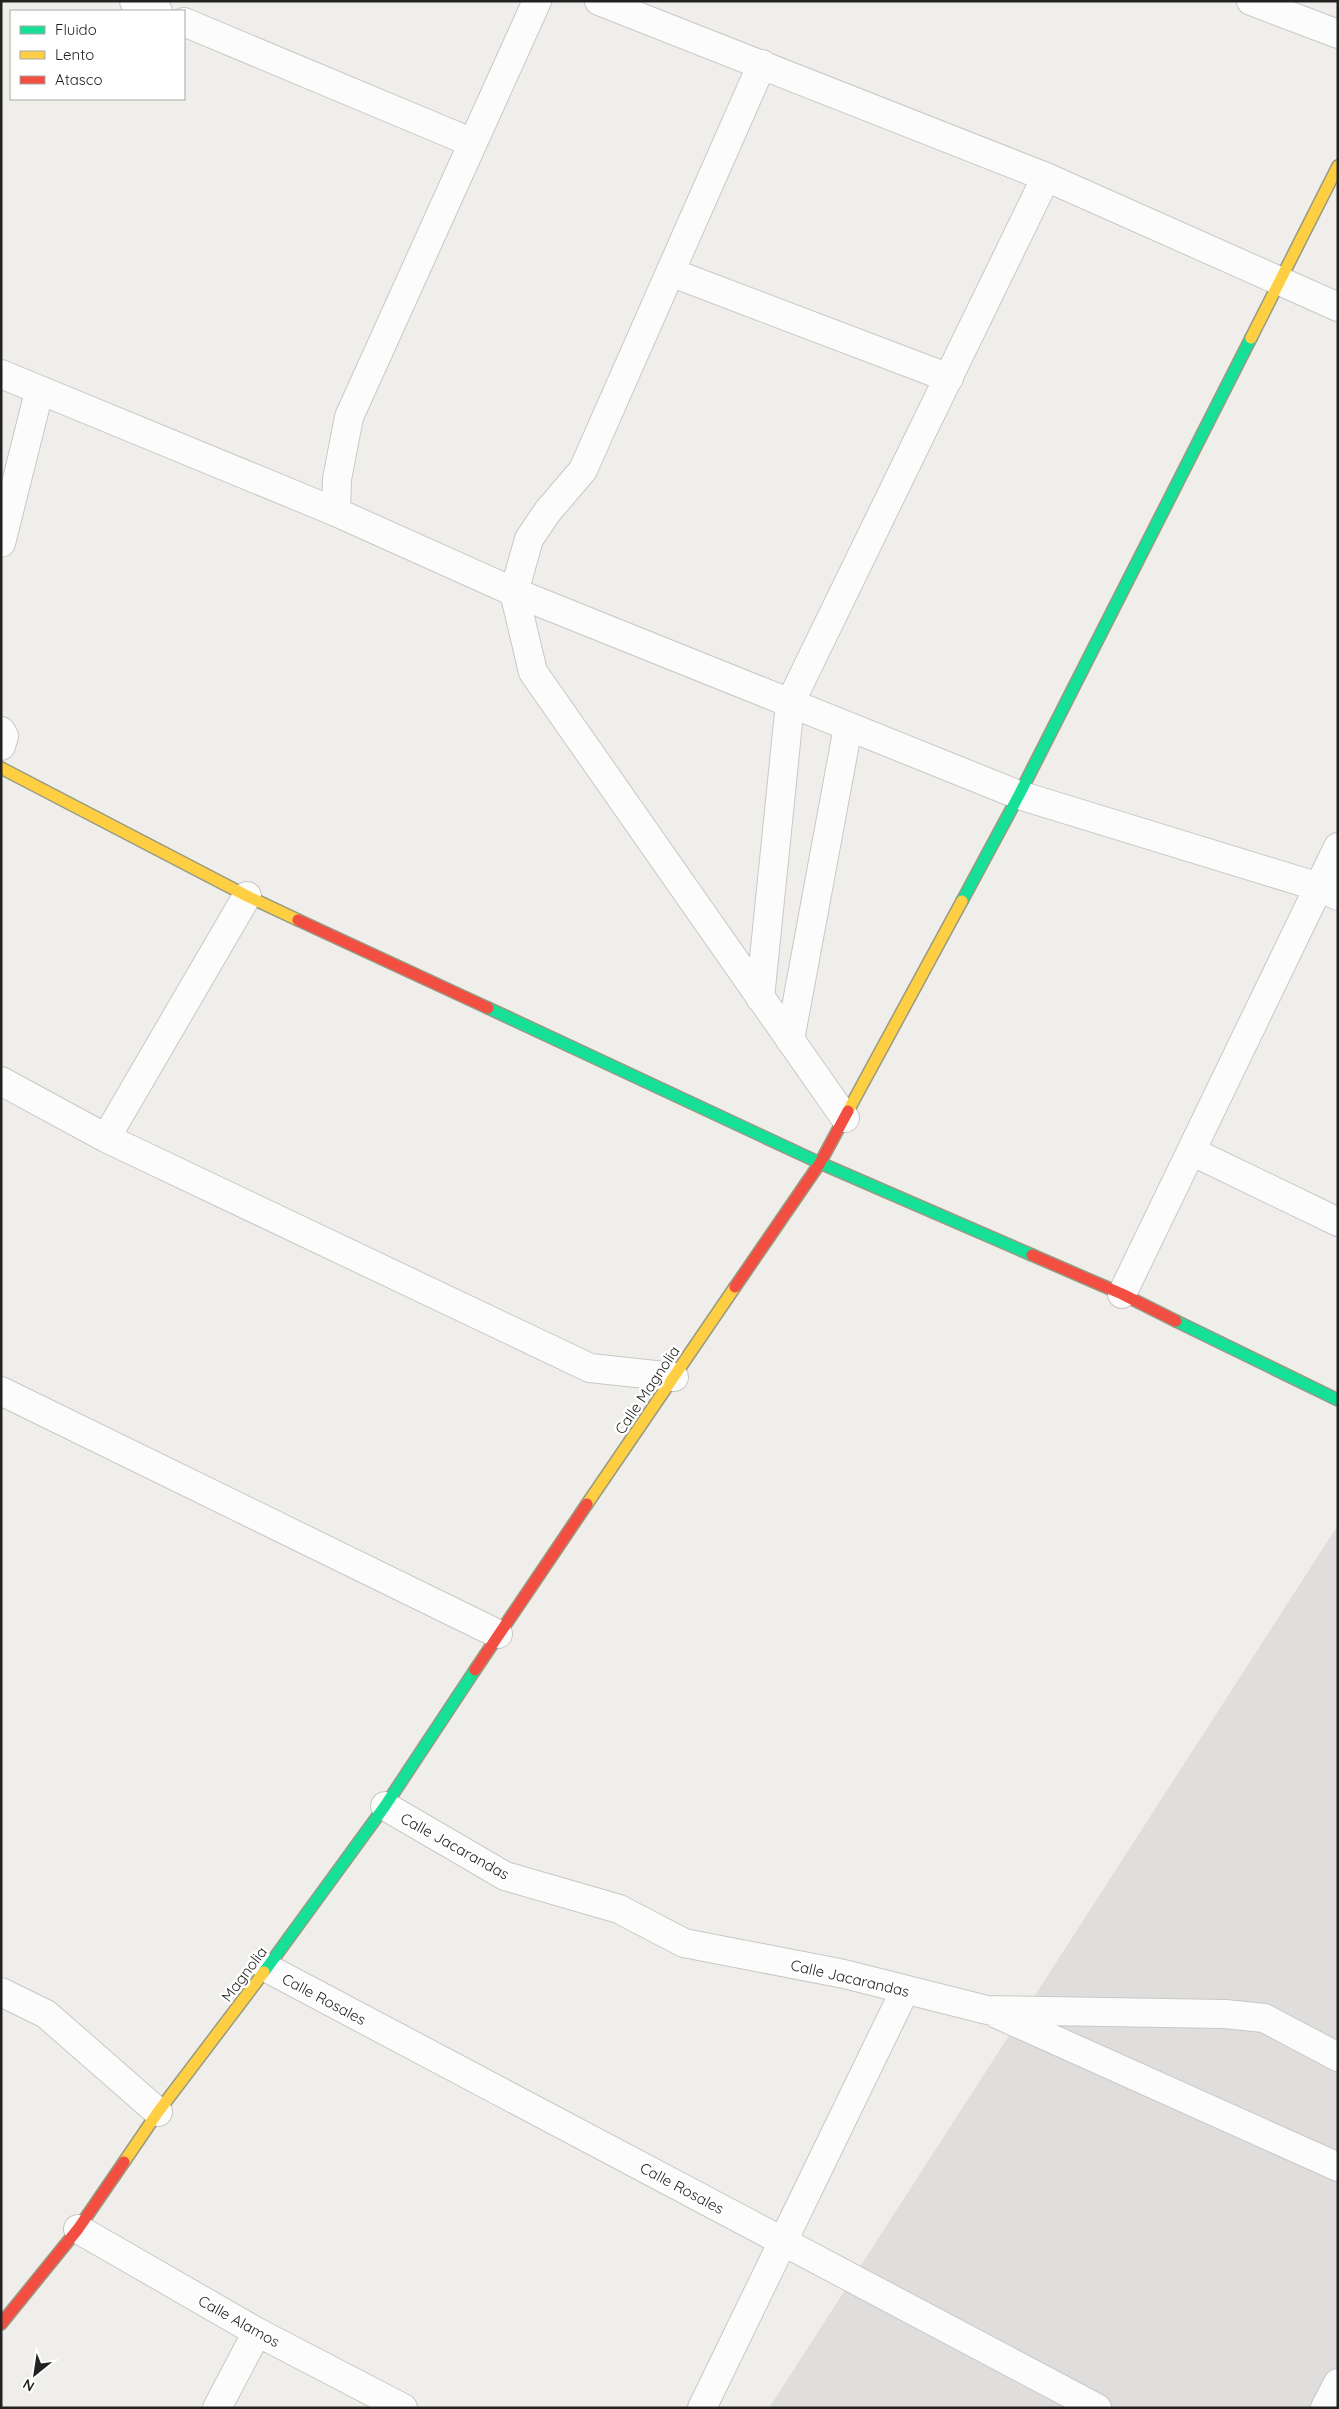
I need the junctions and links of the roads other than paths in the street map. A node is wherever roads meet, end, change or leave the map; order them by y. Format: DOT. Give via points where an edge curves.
graph roads {
  1 [pos="134,1"];
  2 [pos="537,1"];
  3 [pos="599,1"];
  4 [pos="1251,1"];
  5 [pos="156,10"];
  6 [pos="185,22"];
  7 [pos="1338,34"];
  8 [pos="762,64"];
  9 [pos="473,143"];
  10 [pos="1338,166"];
  11 [pos="1046,177"];
  12 [pos="670,272"];
  13 [pos="1279,282"];
  14 [pos="1338,307"];
  15 [pos="1,374"];
  16 [pos="949,378"];
  17 [pos="39,392"];
  18 [pos="336,512"];
  19 [pos="1,543"];
  20 [pos="514,592"];
  21 [pos="790,703"];
  22 [pos="848,726"];
  23 [pos="1,731"];
  24 [pos="1,746"];
  25 [pos="1,768"];
  26 [pos="1019,796"];
  27 [pos="1338,847"];
  28 [pos="1328,892"];
  29 [pos="247,896"];
  30 [pos="760,998"];
  31 [pos="790,1040"];
  32 [pos="1,1081"];
  33 [pos="845,1118"];
  34 [pos="106,1138"];
  35 [pos="1191,1151"];
  36 [pos="820,1163"];
  37 [pos="1338,1222"];
  38 [pos="1122,1294"];
  39 [pos="674,1377"];
  40 [pos="1,1391"];
  41 [pos="1338,1400"];
  42 [pos="498,1634"];
  43 [pos="385,1806"];
  44 [pos="267,1968"];
  45 [pos="906,1990"];
  46 [pos="1,1992"];
  47 [pos="988,2010"];
  48 [pos="1338,2057"];
  49 [pos="158,2112"];
  50 [pos="1338,2167"];
  51 [pos="78,2229"];
  52 [pos="784,2242"];
  53 [pos="3,2319"];
  54 [pos="257,2332"];
  55 [pos="1338,2383"];
  56 [pos="217,2408"];
  57 [pos="404,2408"];
  58 [pos="702,2408"];
  59 [pos="1097,2408"];
  60 [pos="1325,2408"];
  1 -- 5 [label="street"];
  2 -- 9 [label="street"];
  3 -- 8 [label="street"];
  4 -- 7 [label="street"];
  6 -- 9 [label="street"];
  8 -- 11 [label="street"];
  8 -- 12 [label="street"];
  9 -- 18 [label="street" via="348,417 337,479"];
  10 -- 13 [label="street, Calle Magnolia"];
  11 -- 13 [label="street"];
  11 -- 16 [label="street"];
  12 -- 16 [label="street"];
  12 -- 20 [label="street" via="583,470 529,539"];
  13 -- 14 [label="street"];
  13 -- 26 [label="street, Calle Magnolia"];
  15 -- 17 [label="street"];
  16 -- 21 [label="street"];
  17 -- 18 [label="street"];
  17 -- 19 [label="street"];
  18 -- 20 [label="street"];
  20 -- 21 [label="street"];
  20 -- 30 [label="street" via="533,672"];
  21 -- 22 [label="street"];
  21 -- 30 [label="street"];
  22 -- 26 [label="street"];
  22 -- 31 [label="street"];
  23 -- 24 [label="street" via="4,736"];
  25 -- 29 [label="street"];
  26 -- 28 [label="street"];
  26 -- 33 [label="street, Calle Magnolia"];
  27 -- 28 [label="street"];
  28 -- 35 [label="street"];
  29 -- 34 [label="street"];
  29 -- 36 [label="street"];
  30 -- 31 [label="street"];
  31 -- 33 [label="street"];
  32 -- 34 [label="street"];
  33 -- 36 [label="street, Calle Magnolia"];
  34 -- 39 [label="street" via="590,1368"];
  35 -- 37 [label="street"];
  35 -- 38 [label="street"];
  36 -- 38 [label="street"];
  36 -- 39 [label="street, Calle Magnolia"];
  38 -- 41 [label="street"];
  39 -- 42 [label="street, Calle Magnolia"];
  40 -- 42 [label="street"];
  42 -- 43 [label="street, Magnolia"];
  43 -- 44 [label="street, Magnolia"];
  43 -- 45 [label="street, Calle Jacarandas" via="505,1876 619,1909 684,1943 844,1974"];
  44 -- 49 [label="street, Magnolia"];
  44 -- 52 [label="street, Calle Rosales"];
  45 -- 47 [label="street, Calle Jacarandas"];
  45 -- 52 [label="street"];
  46 -- 49 [label="street" via="46,2014"];
  47 -- 48 [label="street, Calle Jacarandas" via="1225,2014 1264,2018"];
  47 -- 50 [label="street"];
  49 -- 51 [label="street, Magnolia"];
  51 -- 53 [label="street, Magnolia"];
  51 -- 54 [label="street, Calle Alamos"];
  52 -- 58 [label="street"];
  52 -- 59 [label="street, Calle Rosales"];
  54 -- 56 [label="street"];
  54 -- 57 [label="street, Calle Alamos"];
  55 -- 60 [label="street"];
}
